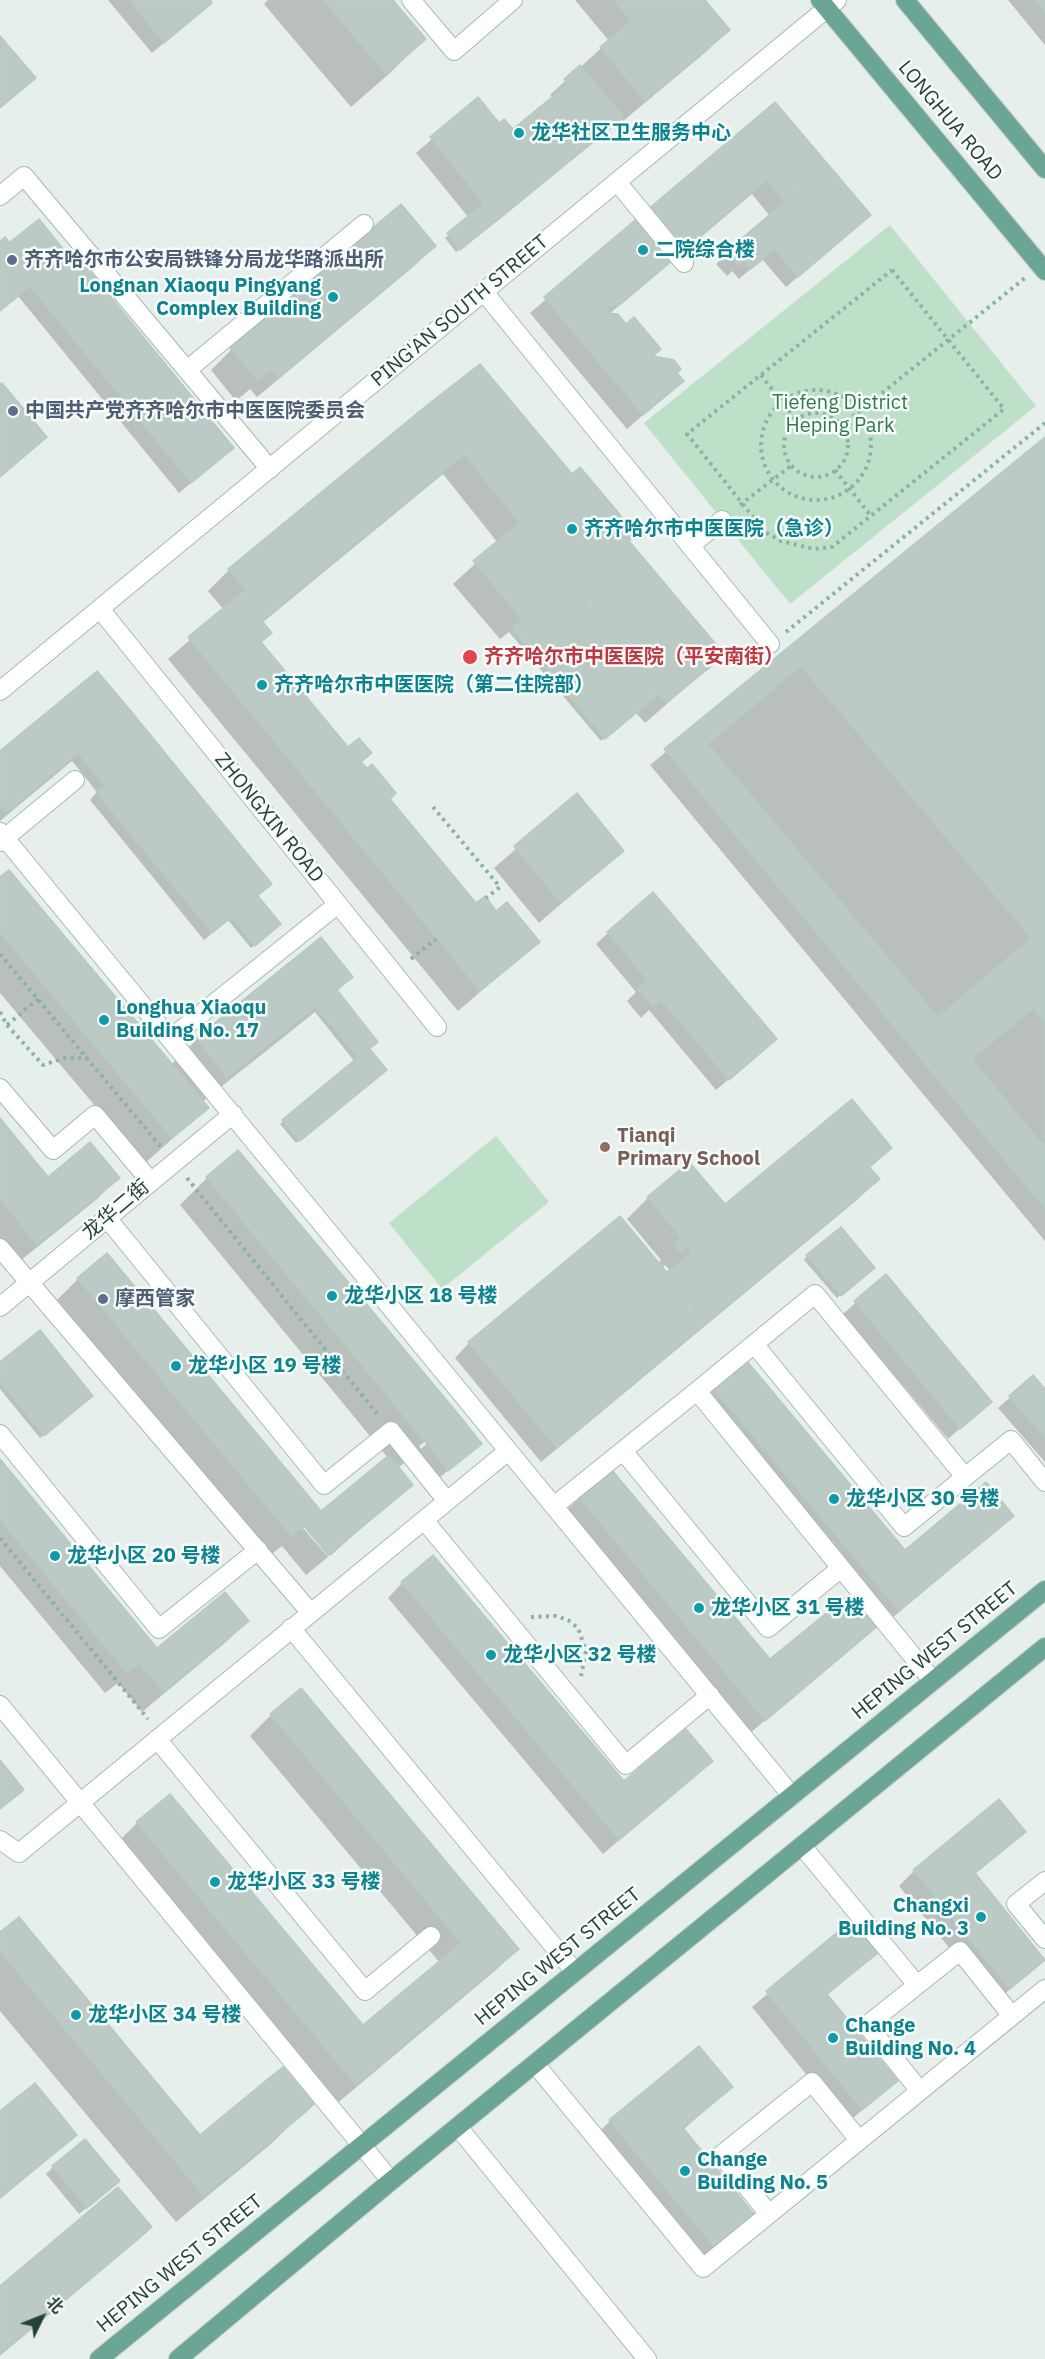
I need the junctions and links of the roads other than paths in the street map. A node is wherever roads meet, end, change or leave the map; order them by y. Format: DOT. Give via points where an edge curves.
graph roads {
  1 [pos="411,0"];
  2 [pos="513,0"];
  3 [pos="905,0"];
  4 [pos="828,3"];
  5 [pos="1045,169"];
  6 [pos="617,182"];
  7 [pos="0,196"];
  8 [pos="364,224"];
  9 [pos="684,263"];
  10 [pos="1043,268"];
  11 [pos="484,292"];
  12 [pos="187,370"];
  13 [pos="270,468"];
  14 [pos="722,520"];
  15 [pos="690,546"];
  16 [pos="100,609"];
  17 [pos="770,644"];
  18 [pos="0,692"];
  19 [pos="75,780"];
  20 [pos="2,837"];
  21 [pos="338,904"];
  22 [pos="438,1027"];
  23 [pos="171,1038"];
  24 [pos="0,1088"];
  25 [pos="233,1114"];
  26 [pos="151,1182"];
  27 [pos="107,1218"];
  28 [pos="0,1248"];
  29 [pos="29,1282"];
  30 [pos="0,1307"];
  31 [pos="754,1344"];
  32 [pos="697,1390"];
  33 [pos="0,1434"];
  34 [pos="508,1450"];
  35 [pos="622,1451"];
  36 [pos="965,1478"];
  37 [pos="1045,1482"];
  38 [pos="447,1501"];
  39 [pos="554,1506"];
  40 [pos="424,1520"];
  41 [pos="258,1551"];
  42 [pos="841,1568"];
  43 [pos="1045,1590"];
  44 [pos="310,1612"];
  45 [pos="291,1628"];
  46 [pos="1045,1647"];
  47 [pos="933,1681"];
  48 [pos="710,1695"];
  49 [pos="0,1705"];
  50 [pos="159,1737"];
  51 [pos="792,1796"];
  52 [pos="80,1803"];
  53 [pos="0,1840"];
  54 [pos="802,1846"];
  55 [pos="1045,1881"];
  56 [pos="431,1936"];
  57 [pos="1045,1940"];
  58 [pos="575,1972"];
  59 [pos="917,1985"];
  60 [pos="1045,1989"];
  61 [pos="1012,2016"];
  62 [pos="536,2064"];
  63 [pos="920,2091"];
  64 [pos="458,2127"];
  65 [pos="859,2140"];
  66 [pos="361,2146"];
  67 [pos="391,2181"];
  68 [pos="769,2214"];
  69 [pos="99,2359"];
  70 [pos="178,2359"];
  71 [pos="647,2359"];
  1 -- 2 [label="street" via="454,51"];
  3 -- 5 [label="main road"];
  4 -- 6 [label="street, PING'AN SOUTH STREET"];
  4 -- 10 [label="main road, LONGHUA ROAD"];
  6 -- 9 [label="street"];
  6 -- 11 [label="street, PING'AN SOUTH STREET"];
  7 -- 12 [label="street" via="24,176"];
  8 -- 12 [label="street"];
  11 -- 13 [label="street, PING'AN SOUTH STREET"];
  11 -- 15 [label="street"];
  12 -- 13 [label="street"];
  13 -- 16 [label="street, PING'AN SOUTH STREET"];
  14 -- 15 [label="street"];
  15 -- 17 [label="street"];
  16 -- 18 [label="street, PING'AN SOUTH STREET"];
  16 -- 21 [label="street, ZHONGXIN ROAD"];
  19 -- 20 [label="street"];
  20 -- 23 [label="street"];
  21 -- 22 [label="street, ZHONGXIN ROAD"];
  21 -- 23 [label="street"];
  23 -- 25 [label="street"];
  24 -- 26 [label="street" via="53,1150 94,1115"];
  25 -- 26 [label="street, 龙华二街"];
  25 -- 34 [label="street"];
  26 -- 27 [label="street, 龙华二街"];
  27 -- 29 [label="street, 龙华二街"];
  27 -- 38 [label="street" via="324,1485 391,1431"];
  28 -- 29 [label="street"];
  29 -- 30 [label="street, 龙华二街"];
  29 -- 41 [label="street"];
  31 -- 32 [label="street"];
  31 -- 36 [label="street" via="904,1527"];
  31 -- 36 [label="street" via="815,1294"];
  32 -- 35 [label="street"];
  32 -- 42 [label="street"];
  33 -- 41 [label="street" via="159,1629"];
  34 -- 38 [label="street"];
  34 -- 39 [label="street"];
  35 -- 39 [label="street"];
  35 -- 42 [label="street" via="768,1628"];
  36 -- 37 [label="street" via="1011,1440"];
  38 -- 40 [label="street"];
  39 -- 48 [label="street"];
  40 -- 44 [label="street"];
  40 -- 48 [label="street" via="626,1764"];
  41 -- 44 [label="street"];
  42 -- 47 [label="street"];
  43 -- 47 [label="main road, HEPING WEST STREET"];
  44 -- 45 [label="street"];
  45 -- 50 [label="street"];
  45 -- 58 [label="street"];
  46 -- 54 [label="main road"];
  47 -- 51 [label="main road, HEPING WEST STREET"];
  48 -- 51 [label="street"];
  49 -- 52 [label="street"];
  50 -- 52 [label="street"];
  50 -- 56 [label="street" via="365,1991"];
  51 -- 58 [label="main road, HEPING WEST STREET"];
  52 -- 53 [label="street" via="19,1853"];
  52 -- 66 [label="street"];
  54 -- 59 [label="street"];
  54 -- 62 [label="main road"];
  55 -- 57 [label="street" via="1016,1904"];
  58 -- 66 [label="main road, HEPING WEST STREET"];
  59 -- 61 [label="street" via="960,1951"];
  59 -- 63 [label="street" via="867,2025"];
  60 -- 61 [label="street"];
  61 -- 63 [label="street"];
  62 -- 64 [label="main road"];
  62 -- 68 [label="street" via="703,2268"];
  63 -- 65 [label="street"];
  64 -- 67 [label="main road"];
  64 -- 71 [label="street"];
  65 -- 68 [label="street"];
  65 -- 68 [label="street" via="812,2082 730,2148 722,2155"];
  66 -- 67 [label="street"];
  66 -- 69 [label="main road, HEPING WEST STREET"];
  67 -- 70 [label="main road"];
}
